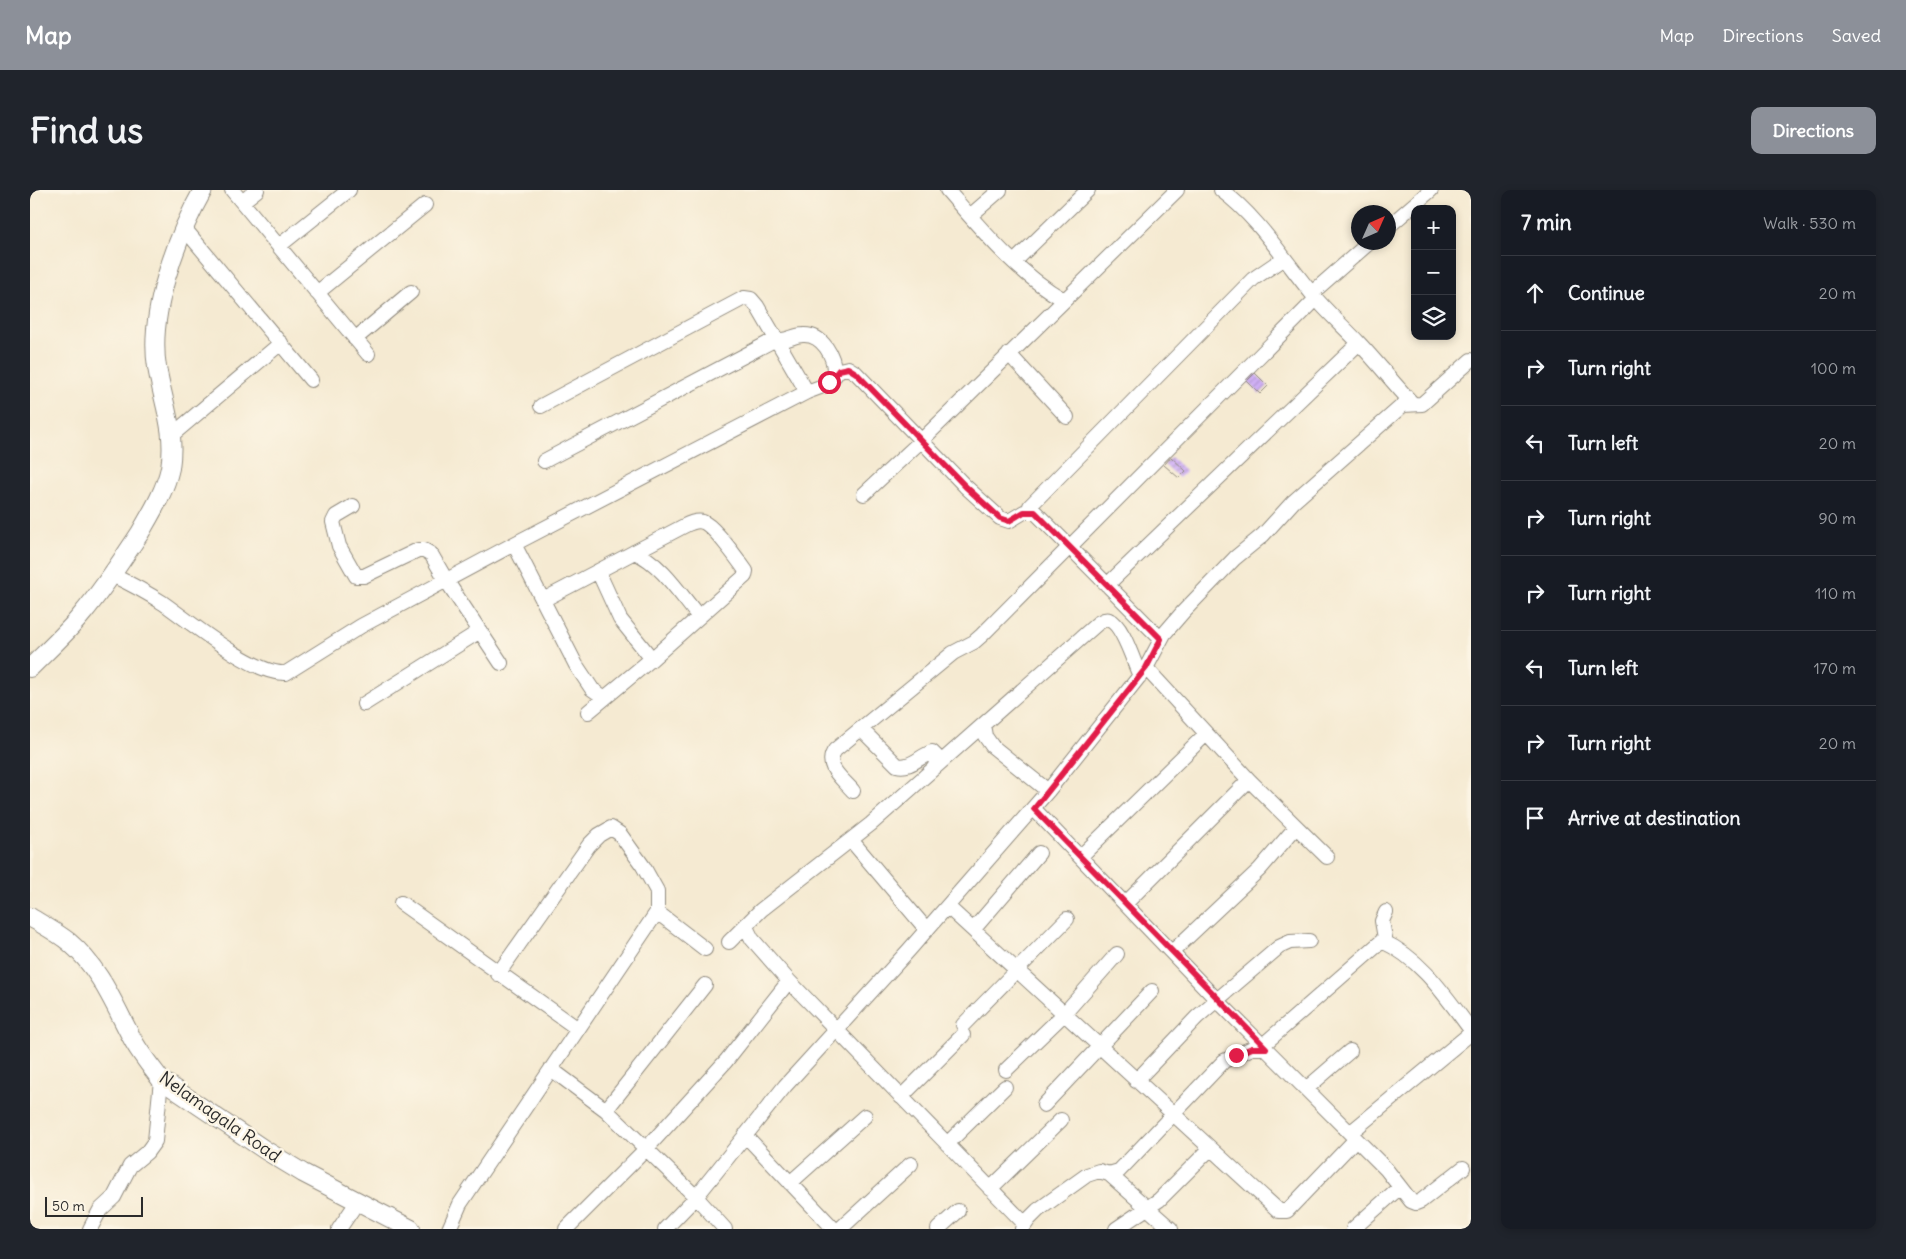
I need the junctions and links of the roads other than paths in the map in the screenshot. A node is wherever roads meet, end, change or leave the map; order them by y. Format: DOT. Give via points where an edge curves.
graph roads {
  1 [pos="203,190"];
  2 [pos="232,190"];
  3 [pos="257,190"];
  4 [pos="349,190"];
  5 [pos="947,190"];
  6 [pos="1000,190"];
  7 [pos="1088,190"];
  8 [pos="1177,190"];
  9 [pos="1220,190"];
  10 [pos="1431,190"];
  11 [pos="242,202"];
  12 [pos="425,205"];
  13 [pos="970,216"];
  14 [pos="1396,220"];
  15 [pos="184,228"];
  16 [pos="279,246"];
  17 [pos="1362,250"];
  18 [pos="1284,258"];
  19 [pos="1014,262"];
  20 [pos="317,292"];
  21 [pos="411,292"];
  22 [pos="1314,296"];
  23 [pos="1064,300"];
  24 [pos="355,339"];
  25 [pos="776,339"];
  26 [pos="1358,343"];
  27 [pos="281,344"];
  28 [pos="368,354"];
  29 [pos="1009,354"];
  30 [pos="1471,360"];
  31 [pos="834,374"];
  32 [pos="311,380"];
  33 [pos="807,392"];
  34 [pos="1413,404"];
  35 [pos="540,406"];
  36 [pos="1066,417"];
  37 [pos="172,435"];
  38 [pos="922,440"];
  39 [pos="544,460"];
  40 [pos="864,494"];
  41 [pos="353,506"];
  42 [pos="1029,511"];
  43 [pos="514,544"];
  44 [pos="1069,546"];
  45 [pos="634,552"];
  46 [pos="598,571"];
  47 [pos="112,575"];
  48 [pos="446,580"];
  49 [pos="1108,585"];
  50 [pos="543,600"];
  51 [pos="699,617"];
  52 [pos="480,631"];
  53 [pos="1161,639"];
  54 [pos="652,659"];
  55 [pos="501,662"];
  56 [pos="30,668"];
  57 [pos="1143,672"];
  58 [pos="605,698"];
  59 [pos="364,704"];
  60 [pos="588,712"];
  61 [pos="983,725"];
  62 [pos="861,728"];
  63 [pos="1206,734"];
  64 [pos="934,768"];
  65 [pos="1249,780"];
  66 [pos="853,790"];
  67 [pos="1048,791"];
  68 [pos="1034,809"];
  69 [pos="1296,827"];
  70 [pos="850,840"];
  71 [pos="1039,853"];
  72 [pos="1080,857"];
  73 [pos="1327,857"];
  74 [pos="401,903"];
  75 [pos="1125,904"];
  76 [pos="948,907"];
  77 [pos="657,912"];
  78 [pos="1386,912"];
  79 [pos="30,917"];
  80 [pos="1067,919"];
  81 [pos="748,923"];
  82 [pos="927,930"];
  83 [pos="973,930"];
  84 [pos="1308,941"];
  85 [pos="1382,941"];
  86 [pos="729,942"];
  87 [pos="705,949"];
  88 [pos="1172,952"];
  89 [pos="1118,954"];
  90 [pos="1017,972"];
  91 [pos="498,974"];
  92 [pos="789,981"];
  93 [pos="705,985"];
  94 [pos="1152,991"];
  95 [pos="1217,1000"];
  96 [pos="1064,1014"];
  97 [pos="578,1029"];
  98 [pos="836,1031"];
  99 [pos="1471,1032"];
  100 [pos="1100,1047"];
  101 [pos="1264,1047"];
  102 [pos="1350,1051"];
  103 [pos="551,1069"];
  104 [pos="1006,1070"];
  105 [pos="162,1080"];
  106 [pos="1136,1081"];
  107 [pos="1005,1087"];
  108 [pos="1306,1089"];
  109 [pos="901,1097"];
  110 [pos="1044,1105"];
  111 [pos="606,1110"];
  112 [pos="1172,1115"];
  113 [pos="865,1116"];
  114 [pos="1061,1120"];
  115 [pos="745,1135"];
  116 [pos="1353,1136"];
  117 [pos="947,1144"];
  118 [pos="646,1149"];
  119 [pos="1210,1149"];
  120 [pos="911,1164"];
  121 [pos="1463,1168"];
  122 [pos="1109,1174"];
  123 [pos="790,1183"];
  124 [pos="1400,1187"];
  125 [pos="990,1188"];
  126 [pos="696,1197"];
  127 [pos="358,1201"];
  128 [pos="1146,1207"];
  129 [pos="958,1211"];
  130 [pos="1023,1226"];
  131 [pos="90,1229"];
  132 [pos="339,1229"];
  133 [pos="411,1229"];
  134 [pos="450,1229"];
  135 [pos="566,1229"];
  136 [pos="664,1229"];
  137 [pos="725,1229"];
  138 [pos="834,1229"];
  139 [pos="840,1229"];
  140 [pos="938,1229"];
  141 [pos="1116,1229"];
  142 [pos="1171,1229"];
  143 [pos="1353,1229"];
  1 -- 15 [label="street"];
  2 -- 11 [label="street"];
  3 -- 11 [label="street"];
  4 -- 16 [label="street"];
  5 -- 13 [label="street"];
  6 -- 13 [label="street"];
  7 -- 19 [label="street"];
  8 -- 23 [label="street"];
  9 -- 18 [label="street" via="1252,218"];
  10 -- 14 [label="street"];
  11 -- 16 [label="street"];
  12 -- 20 [label="street"];
  13 -- 19 [label="street"];
  15 -- 27 [label="street"];
  15 -- 37 [label="street" via="164,283 157,323 156,365"];
  16 -- 20 [label="street"];
  17 -- 22 [label="street"];
  18 -- 22 [label="street"];
  18 -- 42 [label="street" via="1253,279 1030,506"];
  19 -- 23 [label="street" via="1032,280"];
  20 -- 24 [label="street"];
  21 -- 24 [label="street"];
  22 -- 26 [label="street"];
  22 -- 44 [label="street"];
  23 -- 29 [label="street"];
  24 -- 28 [label="street"];
  25 -- 31 [label="street" via="805,334 817,338 833,360"];
  25 -- 33 [label="street"];
  25 -- 35 [label="street" via="754,302 744,298"];
  25 -- 39 [label="street"];
  26 -- 34 [label="street"];
  26 -- 49 [label="street"];
  27 -- 32 [label="street"];
  27 -- 37 [label="street"];
  29 -- 36 [label="street"];
  29 -- 38 [label="street"];
  30 -- 34 [label="street" via="1422,404"];
  31 -- 33 [label="street" via="823,386"];
  31 -- 38 [label="street" via="848,368 856,373"];
  33 -- 43 [label="street"];
  34 -- 53 [label="street" via="1403,405 1293,502 1263,535 1235,558"];
  37 -- 47 [label="street" via="164,487 152,513"];
  38 -- 40 [label="street"];
  38 -- 42 [label="street" via="1000,518 1009,521"];
  41 -- 48 [label="street" via="332,522 339,546 356,576 364,576 424,550 431,554"];
  42 -- 44 [label="street" via="1035,512"];
  43 -- 48 [label="street"];
  43 -- 50 [label="street"];
  44 -- 49 [label="street"];
  44 -- 62 [label="street" via="974,642 953,653"];
  45 -- 46 [label="street"];
  45 -- 51 [label="street" via="649,559"];
  45 -- 51 [label="street" via="690,523 702,522 713,530 747,573"];
  46 -- 50 [label="street"];
  46 -- 54 [label="street" via="620,619"];
  47 -- 48 [label="street" via="143,591 248,660 280,674"];
  47 -- 56 [label="street" via="82,615"];
  48 -- 52 [label="street"];
  49 -- 53 [label="street"];
  50 -- 58 [label="street" via="586,681"];
  51 -- 54 [label="street"];
  52 -- 55 [label="street"];
  52 -- 59 [label="street"];
  53 -- 57 [label="street"];
  54 -- 58 [label="street"];
  57 -- 61 [label="street" via="1122,634 1113,622 1105,619"];
  57 -- 63 [label="street"];
  57 -- 67 [label="street"];
  58 -- 60 [label="street"];
  61 -- 64 [label="street"];
  61 -- 67 [label="street" via="992,746"];
  62 -- 64 [label="street" via="897,765 905,766 932,752 938,758"];
  62 -- 66 [label="street" via="835,750 830,759 832,768"];
  63 -- 65 [label="street"];
  63 -- 72 [label="street"];
  64 -- 70 [label="street"];
  65 -- 69 [label="street"];
  65 -- 75 [label="street"];
  67 -- 68 [label="street"];
  68 -- 72 [label="street"];
  68 -- 76 [label="street"];
  69 -- 73 [label="street"];
  69 -- 88 [label="street" via="1260,869"];
  70 -- 81 [label="street"];
  70 -- 82 [label="street"];
  71 -- 83 [label="street"];
  72 -- 75 [label="street"];
  74 -- 91 [label="street"];
  75 -- 88 [label="street"];
  76 -- 82 [label="street"];
  76 -- 83 [label="street"];
  77 -- 87 [label="street"];
  77 -- 91 [label="street" via="657,890 620,834 610,828 589,845"];
  77 -- 97 [label="street"];
  78 -- 85 [label="street" via="1382,921 1385,938"];
  79 -- 105 [label="street, Nelamagala Road" via="69,942 92,967 135,1042"];
  80 -- 90 [label="street"];
  81 -- 86 [label="street"];
  81 -- 92 [label="street" via="750,936"];
  82 -- 98 [label="street"];
  83 -- 90 [label="street"];
  84 -- 95 [label="street" via="1284,944"];
  85 -- 99 [label="street" via="1405,954 1440,988"];
  85 -- 101 [label="street"];
  88 -- 95 [label="street"];
  89 -- 96 [label="street"];
  90 -- 96 [label="street"];
  90 -- 109 [label="street"];
  91 -- 97 [label="street"];
  92 -- 98 [label="street"];
  92 -- 118 [label="street" via="726,1061"];
  93 -- 111 [label="street"];
  94 -- 100 [label="street"];
  95 -- 101 [label="street"];
  95 -- 106 [label="street"];
  96 -- 100 [label="street"];
  96 -- 104 [label="street"];
  97 -- 103 [label="street"];
  98 -- 109 [label="street"];
  98 -- 115 [label="street"];
  99 -- 116 [label="street"];
  100 -- 106 [label="street"];
  100 -- 110 [label="street"];
  101 -- 108 [label="street"];
  101 -- 112 [label="street" via="1252,1048 1224,1061"];
  102 -- 108 [label="street"];
  103 -- 111 [label="street"];
  103 -- 134 [label="street" via="460,1204"];
  105 -- 127 [label="street, Nelamagala Road" via="264,1150"];
  105 -- 131 [label="street" via="155,1141 130,1166 114,1197 100,1210"];
  106 -- 112 [label="street"];
  107 -- 117 [label="street"];
  108 -- 116 [label="street"];
  109 -- 117 [label="street"];
  111 -- 118 [label="street"];
  112 -- 119 [label="street"];
  112 -- 122 [label="street" via="1119,1170"];
  113 -- 123 [label="street"];
  114 -- 125 [label="street"];
  115 -- 123 [label="street"];
  115 -- 126 [label="street"];
  116 -- 119 [label="street" via="1285,1212 1268,1203"];
  116 -- 124 [label="street"];
  117 -- 125 [label="street"];
  118 -- 126 [label="street"];
  118 -- 135 [label="street"];
  119 -- 128 [label="street" via="1159,1200"];
  120 -- 139 [label="street"];
  121 -- 124 [label="street" via="1416,1203"];
  122 -- 128 [label="street"];
  122 -- 130 [label="street" via="1099,1171 1087,1175 1038,1210"];
  123 -- 138 [label="street"];
  124 -- 143 [label="street"];
  125 -- 130 [label="street"];
  126 -- 136 [label="street"];
  126 -- 137 [label="street"];
  127 -- 132 [label="street"];
  127 -- 133 [label="street, Nelamagala Road"];
  128 -- 141 [label="street"];
  128 -- 142 [label="street"];
  129 -- 140 [label="street"];
}
